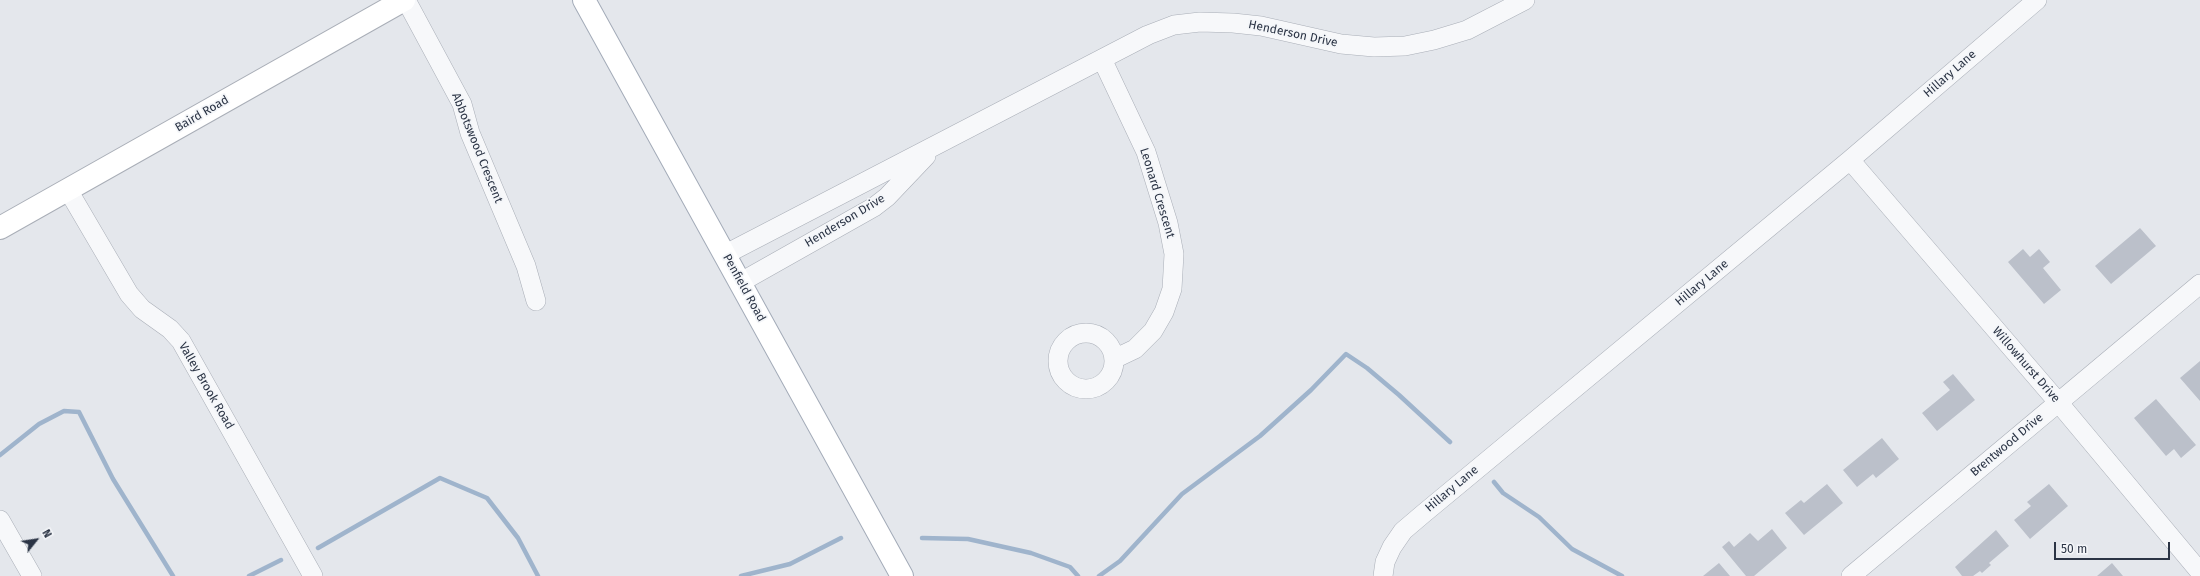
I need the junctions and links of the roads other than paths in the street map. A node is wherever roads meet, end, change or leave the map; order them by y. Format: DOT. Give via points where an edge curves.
graph roads {
  1 [pos="405,0"];
  2 [pos="584,0"];
  3 [pos="1525,0"];
  4 [pos="2037,0"];
  5 [pos="1102,59"];
  6 [pos="936,145"];
  7 [pos="1850,160"];
  8 [pos="68,190"];
  9 [pos="0,228"];
  10 [pos="726,254"];
  11 [pos="741,282"];
  12 [pos="2200,284"];
  13 [pos="536,301"];
  14 [pos="1114,359"];
  15 [pos="2058,402"];
  16 [pos="0,520"];
  17 [pos="2200,572"];
  18 [pos="32,576"];
  19 [pos="313,576"];
  20 [pos="902,576"];
  21 [pos="1383,576"];
  22 [pos="1851,576"];
  1 -- 8 [label="main road, Baird Road"];
  1 -- 13 [label="street, Abbotswood Crescent" via="462,104 470,133 526,266"];
  2 -- 10 [label="main road, Penfield Road"];
  3 -- 5 [label="street, Henderson Drive" via="1467,30 1405,46 1341,44 1261,26 1200,22 1174,26 1148,35"];
  4 -- 7 [label="street, Hillary Lane"];
  5 -- 6 [label="street, Henderson Drive"];
  5 -- 14 [label="street, Leonard Crescent" via="1146,152 1168,223 1174,254 1172,290 1164,312 1153,331 1135,349"];
  6 -- 10 [label="street, Henderson Drive"];
  6 -- 11 [label="street, Henderson Drive" via="887,197 874,207"];
  7 -- 15 [label="street, Willowhurst Drive"];
  7 -- 21 [label="street, Hillary Lane" via="1408,526 1392,547 1385,562"];
  8 -- 9 [label="main road, Baird Road"];
  8 -- 19 [label="street, Valley Brook Road" via="129,294 142,309 170,329 181,341"];
  10 -- 11 [label="main road, Penfield Road"];
  11 -- 20 [label="main road, Penfield Road"];
  12 -- 15 [label="street, Brentwood Drive"];
  15 -- 17 [label="street, Willowhurst Drive"];
  15 -- 22 [label="street, Brentwood Drive"];
  16 -- 18 [label="street"];
}
